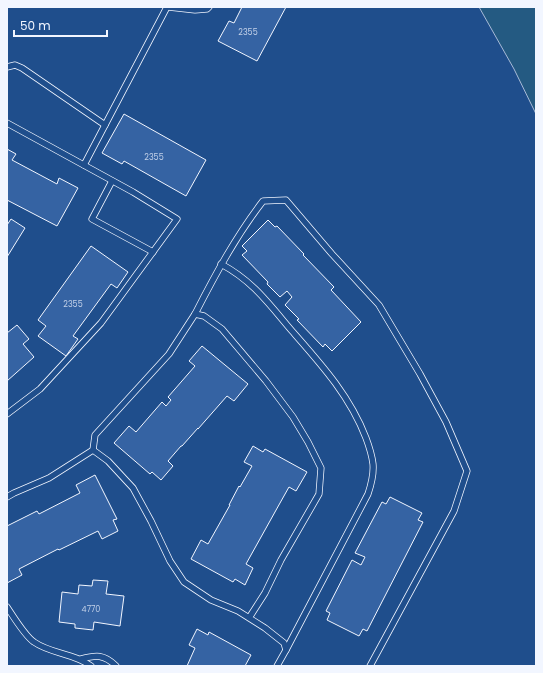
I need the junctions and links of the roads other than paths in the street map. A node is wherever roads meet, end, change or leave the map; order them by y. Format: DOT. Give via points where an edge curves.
graph roads {
  1 [pos="168,7"];
  2 [pos="209,7"];
  3 [pos="7,67"];
  4 [pos="7,122"];
  5 [pos="105,125"];
  6 [pos="84,165"];
  7 [pos="112,180"];
  8 [pos="153,252"];
  9 [pos="221,264"];
  10 [pos="196,314"];
  11 [pos="7,414"];
  12 [pos="94,450"];
  13 [pos="7,497"];
  14 [pos="7,607"];
  15 [pos="250,618"];
  16 [pos="286,650"];
  17 [pos="81,659"];
  18 [pos="91,666"];
  19 [pos="116,666"];
  20 [pos="277,666"];
  21 [pos="370,666"];
  1 -- 2 [label="lane" via="195,10"];
  1 -- 5 [label="lane"];
  3 -- 5 [label="lane" via="22,68"];
  4 -- 6 [label="lane"];
  5 -- 6 [label="lane"];
  6 -- 7 [label="lane"];
  7 -- 8 [label="lane" via="92,219"];
  7 -- 8 [label="lane" via="177,219"];
  8 -- 11 [label="lane" via="101,323 40,389"];
  9 -- 10 [label="lane"];
  9 -- 16 [label="lane" via="237,272 256,289 328,372 355,413 373,464 368,494"];
  9 -- 21 [label="lane" via="263,201 286,200 379,305 442,415 467,471 454,511"];
  10 -- 12 [label="lane" via="169,354 95,435"];
  10 -- 15 [label="lane" via="204,316 222,329 266,381 293,417 321,468 319,494"];
  12 -- 13 [label="lane" via="49,478"];
  12 -- 15 [label="lane" via="133,488 170,561 184,582 211,600"];
  14 -- 17 [label="lane" via="33,642"];
  15 -- 16 [label="lane" via="284,643"];
  16 -- 20 [label="lane"];
  17 -- 18 [label="lane"];
  17 -- 19 [label="lane" via="93,656 109,658"];
}
